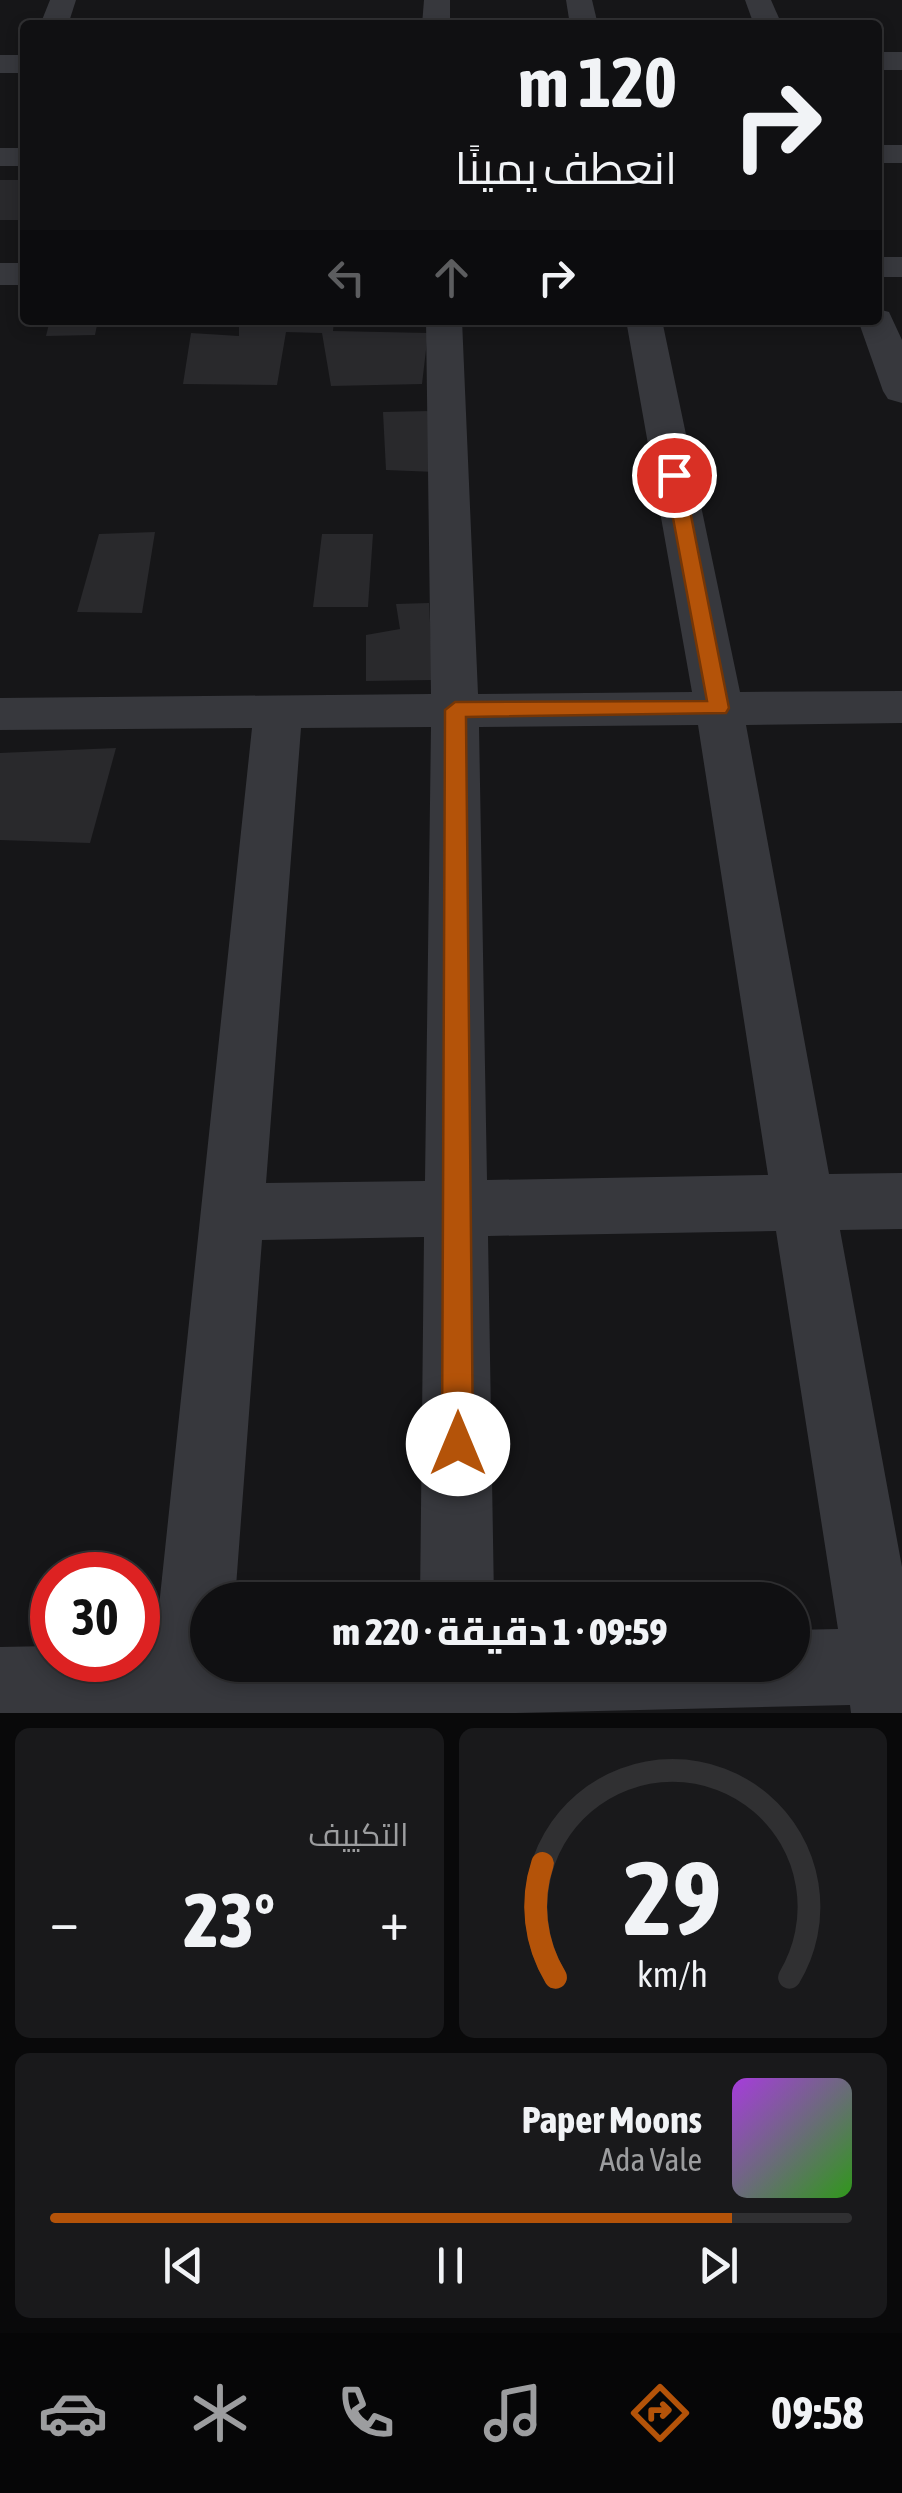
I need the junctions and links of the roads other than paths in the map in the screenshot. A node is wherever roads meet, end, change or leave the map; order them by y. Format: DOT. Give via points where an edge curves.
graph roads {
  1 [pos="444,325"];
  2 [pos="645,325"];
  3 [pos="878,325"];
  4 [pos="902,391"];
  5 [pos="902,707"];
  6 [pos="719,708"];
  7 [pos="455,710"];
  8 [pos="278,711"];
  9 [pos="0,714"];
  10 [pos="902,1201"];
  11 [pos="802,1203"];
  12 [pos="458,1210"];
  13 [pos="233,1212"];
  14 [pos="457,1582"];
  15 [pos="891,1682"];
  16 [pos="457,1685"];
  17 [pos="0,1686"];
  18 [pos="188,1698"];
  1 -- 7 [label="street"];
  2 -- 6 [label="street"];
  3 -- 4 [label="street"];
  5 -- 6 [label="street"];
  6 -- 7 [label="street"];
  6 -- 11 [label="street"];
  7 -- 8 [label="street"];
  7 -- 12 [label="street"];
  8 -- 9 [label="street"];
  8 -- 13 [label="street"];
  10 -- 11 [label="street"];
  11 -- 12 [label="street"];
  11 -- 15 [label="street"];
  12 -- 13 [label="street"];
  12 -- 14 [label="street"];
  13 -- 18 [label="street"];
  15 -- 16 [label="street"];
  16 -- 18 [label="street"];
  17 -- 18 [label="street"];
}
